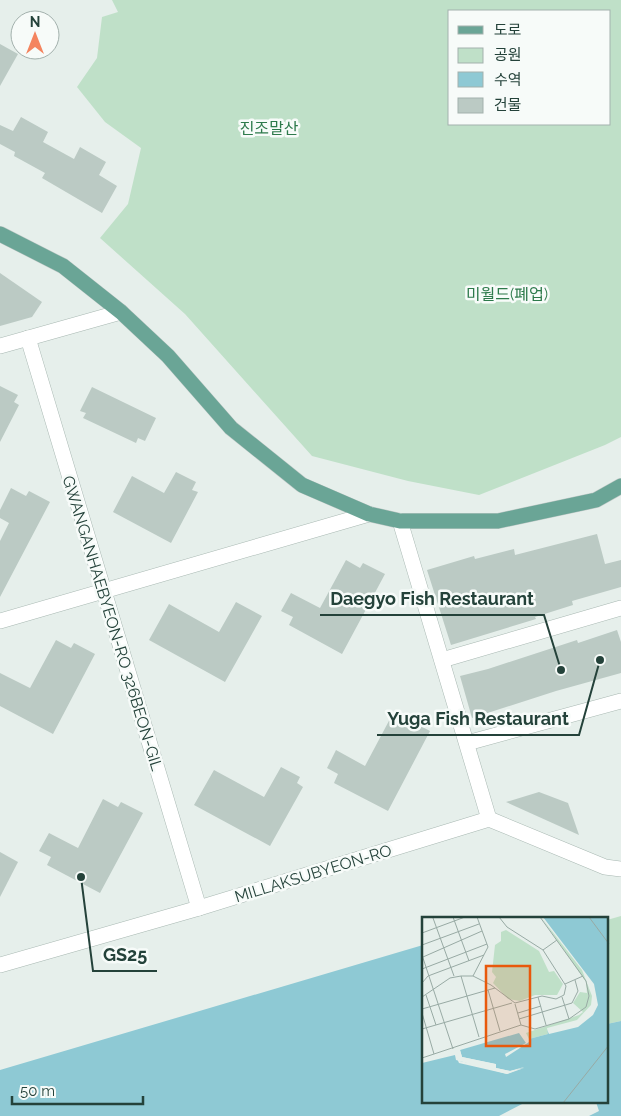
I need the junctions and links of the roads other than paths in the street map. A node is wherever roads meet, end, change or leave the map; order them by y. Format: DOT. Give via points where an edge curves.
graph roads {
  1 [pos="0,234"];
  2 [pos="121,312"];
  3 [pos="28,338"];
  4 [pos="0,346"];
  5 [pos="621,486"];
  6 [pos="369,514"];
  7 [pos="400,521"];
  8 [pos="104,591"];
  9 [pos="621,608"];
  10 [pos="0,621"];
  11 [pos="442,660"];
  12 [pos="621,701"];
  13 [pos="467,744"];
  14 [pos="489,819"];
  15 [pos="621,869"];
  16 [pos="199,908"];
  17 [pos="0,965"];
  1 -- 2 [label="main road" via="63,266"];
  2 -- 3 [label="street"];
  2 -- 6 [label="main road" via="168,356 231,428 302,485"];
  3 -- 4 [label="street"];
  3 -- 8 [label="street, GWANGANHAEBYEON-RO 326BEON-GIL"];
  5 -- 7 [label="main road" via="596,500 498,521"];
  6 -- 7 [label="main road"];
  6 -- 8 [label="street"];
  7 -- 11 [label="street"];
  8 -- 10 [label="street"];
  8 -- 16 [label="street, GWANGANHAEBYEON-RO 326BEON-GIL"];
  9 -- 11 [label="street"];
  11 -- 13 [label="street"];
  12 -- 13 [label="street"];
  13 -- 14 [label="street"];
  14 -- 15 [label="street" via="605,867"];
  14 -- 16 [label="street, MILLAKSUBYEON-RO"];
  16 -- 17 [label="street, MILLAKSUBYEON-RO"];
}
